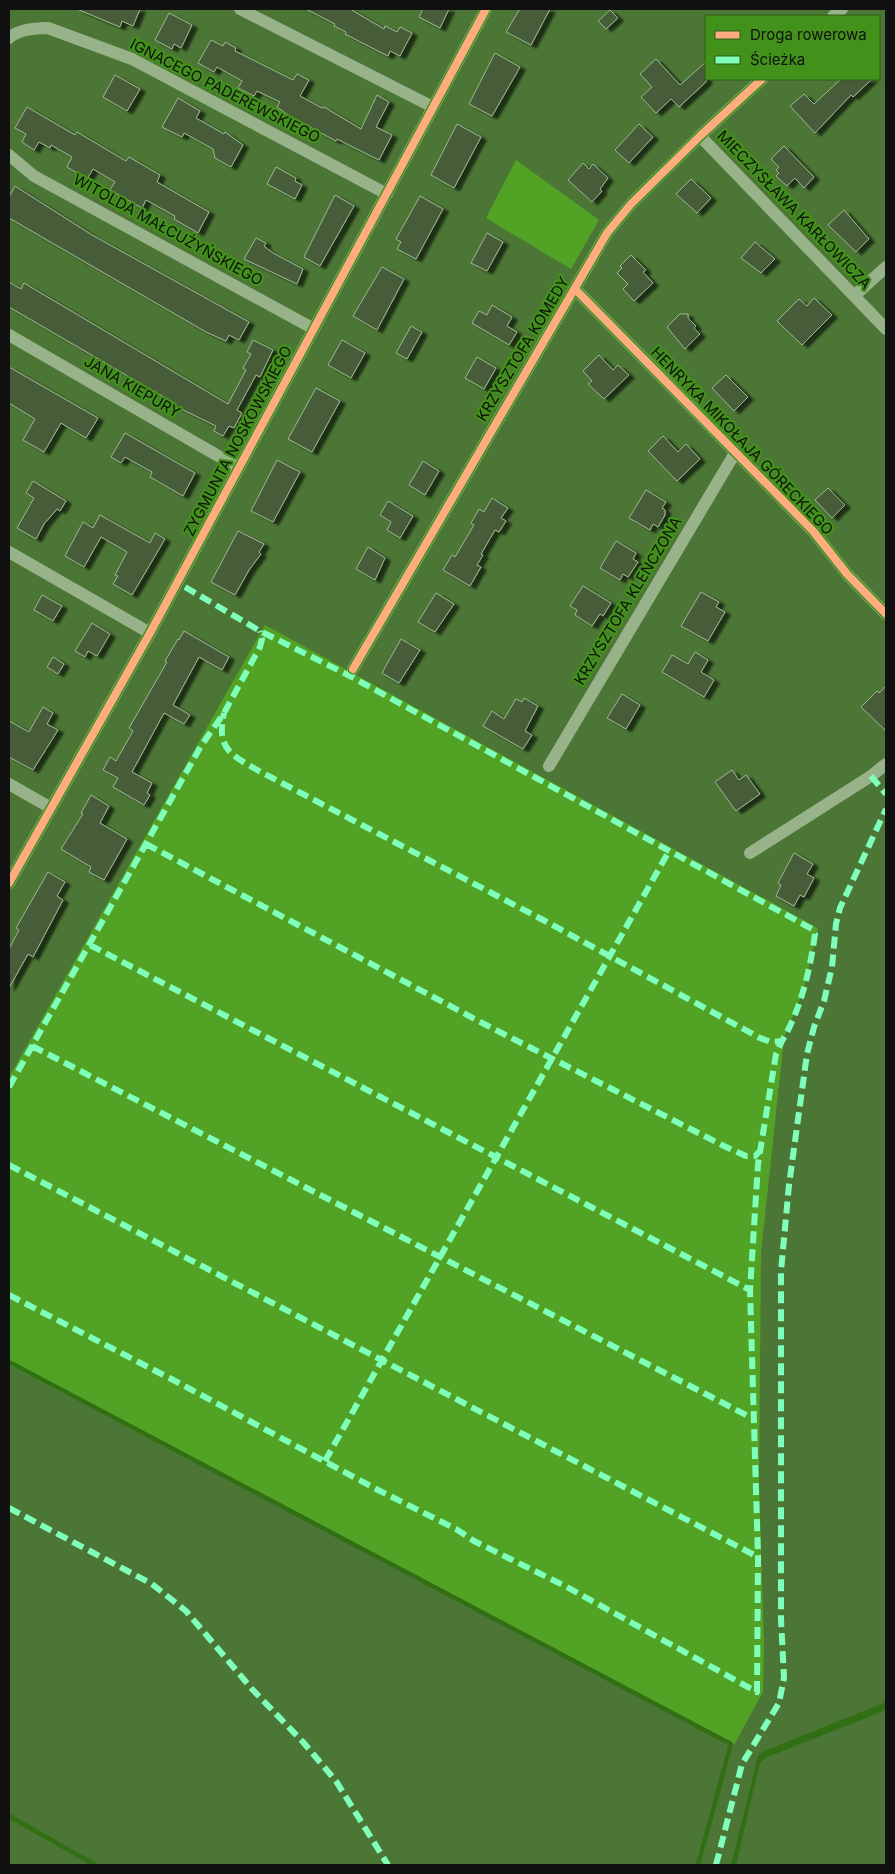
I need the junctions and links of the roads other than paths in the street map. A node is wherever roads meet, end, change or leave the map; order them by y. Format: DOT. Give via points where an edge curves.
graph roads {
  1 [pos="240,9"];
  2 [pos="486,9"];
  3 [pos="11,31"];
  4 [pos="761,80"];
  5 [pos="432,107"];
  6 [pos="700,136"];
  7 [pos="9,155"];
  8 [pos="387,194"];
  9 [pos="886,267"];
  10 [pos="575,289"];
  11 [pos="854,296"];
  12 [pos="314,329"];
  13 [pos="886,329"];
  14 [pos="9,335"];
  15 [pos="735,453"];
  16 [pos="239,468"];
  17 [pos="9,552"];
  18 [pos="886,614"];
  19 [pos="150,633"];
  20 [pos="353,669"];
  21 [pos="886,764"];
  22 [pos="548,766"];
  23 [pos="9,784"];
  24 [pos="51,808"];
  25 [pos="750,853"];
  26 [pos="9,883"];
  1 -- 5 [label="street"];
  2 -- 5 [label="street, ZYGMUNTA NOSKOWSKIEGO"];
  3 -- 8 [label="street, IGNACEGO PADEREWSKIEGO" via="48,28 132,59"];
  4 -- 6 [label="street, KRZYSZTOFA KOMEDY"];
  5 -- 8 [label="street, ZYGMUNTA NOSKOWSKIEGO"];
  6 -- 10 [label="street, KRZYSZTOFA KOMEDY" via="619,218 596,250"];
  6 -- 11 [label="street, MIECZYSŁAWA KARŁOWICZA"];
  7 -- 12 [label="street, WITOLDA MAŁCUŻYŃSKIEGO" via="34,176"];
  8 -- 12 [label="street, ZYGMUNTA NOSKOWSKIEGO"];
  9 -- 11 [label="street"];
  10 -- 15 [label="street, HENRYKA MIKOŁAJA GÓRECKIEGO"];
  10 -- 20 [label="street, KRZYSZTOFA KOMEDY"];
  11 -- 13 [label="street, MIECZYSŁAWA KARŁOWICZA"];
  12 -- 16 [label="street, ZYGMUNTA NOSKOWSKIEGO"];
  14 -- 16 [label="street, JANA KIEPURY"];
  15 -- 18 [label="street, HENRYKA MIKOŁAJA GÓRECKIEGO" via="812,531"];
  15 -- 22 [label="street, KRZYSZTOFA KLENCZONA"];
  16 -- 19 [label="street, ZYGMUNTA NOSKOWSKIEGO"];
  17 -- 19 [label="street"];
  19 -- 24 [label="street, ZYGMUNTA NOSKOWSKIEGO"];
  21 -- 25 [label="street"];
  23 -- 24 [label="street"];
  24 -- 26 [label="street, ZYGMUNTA NOSKOWSKIEGO"];
}
